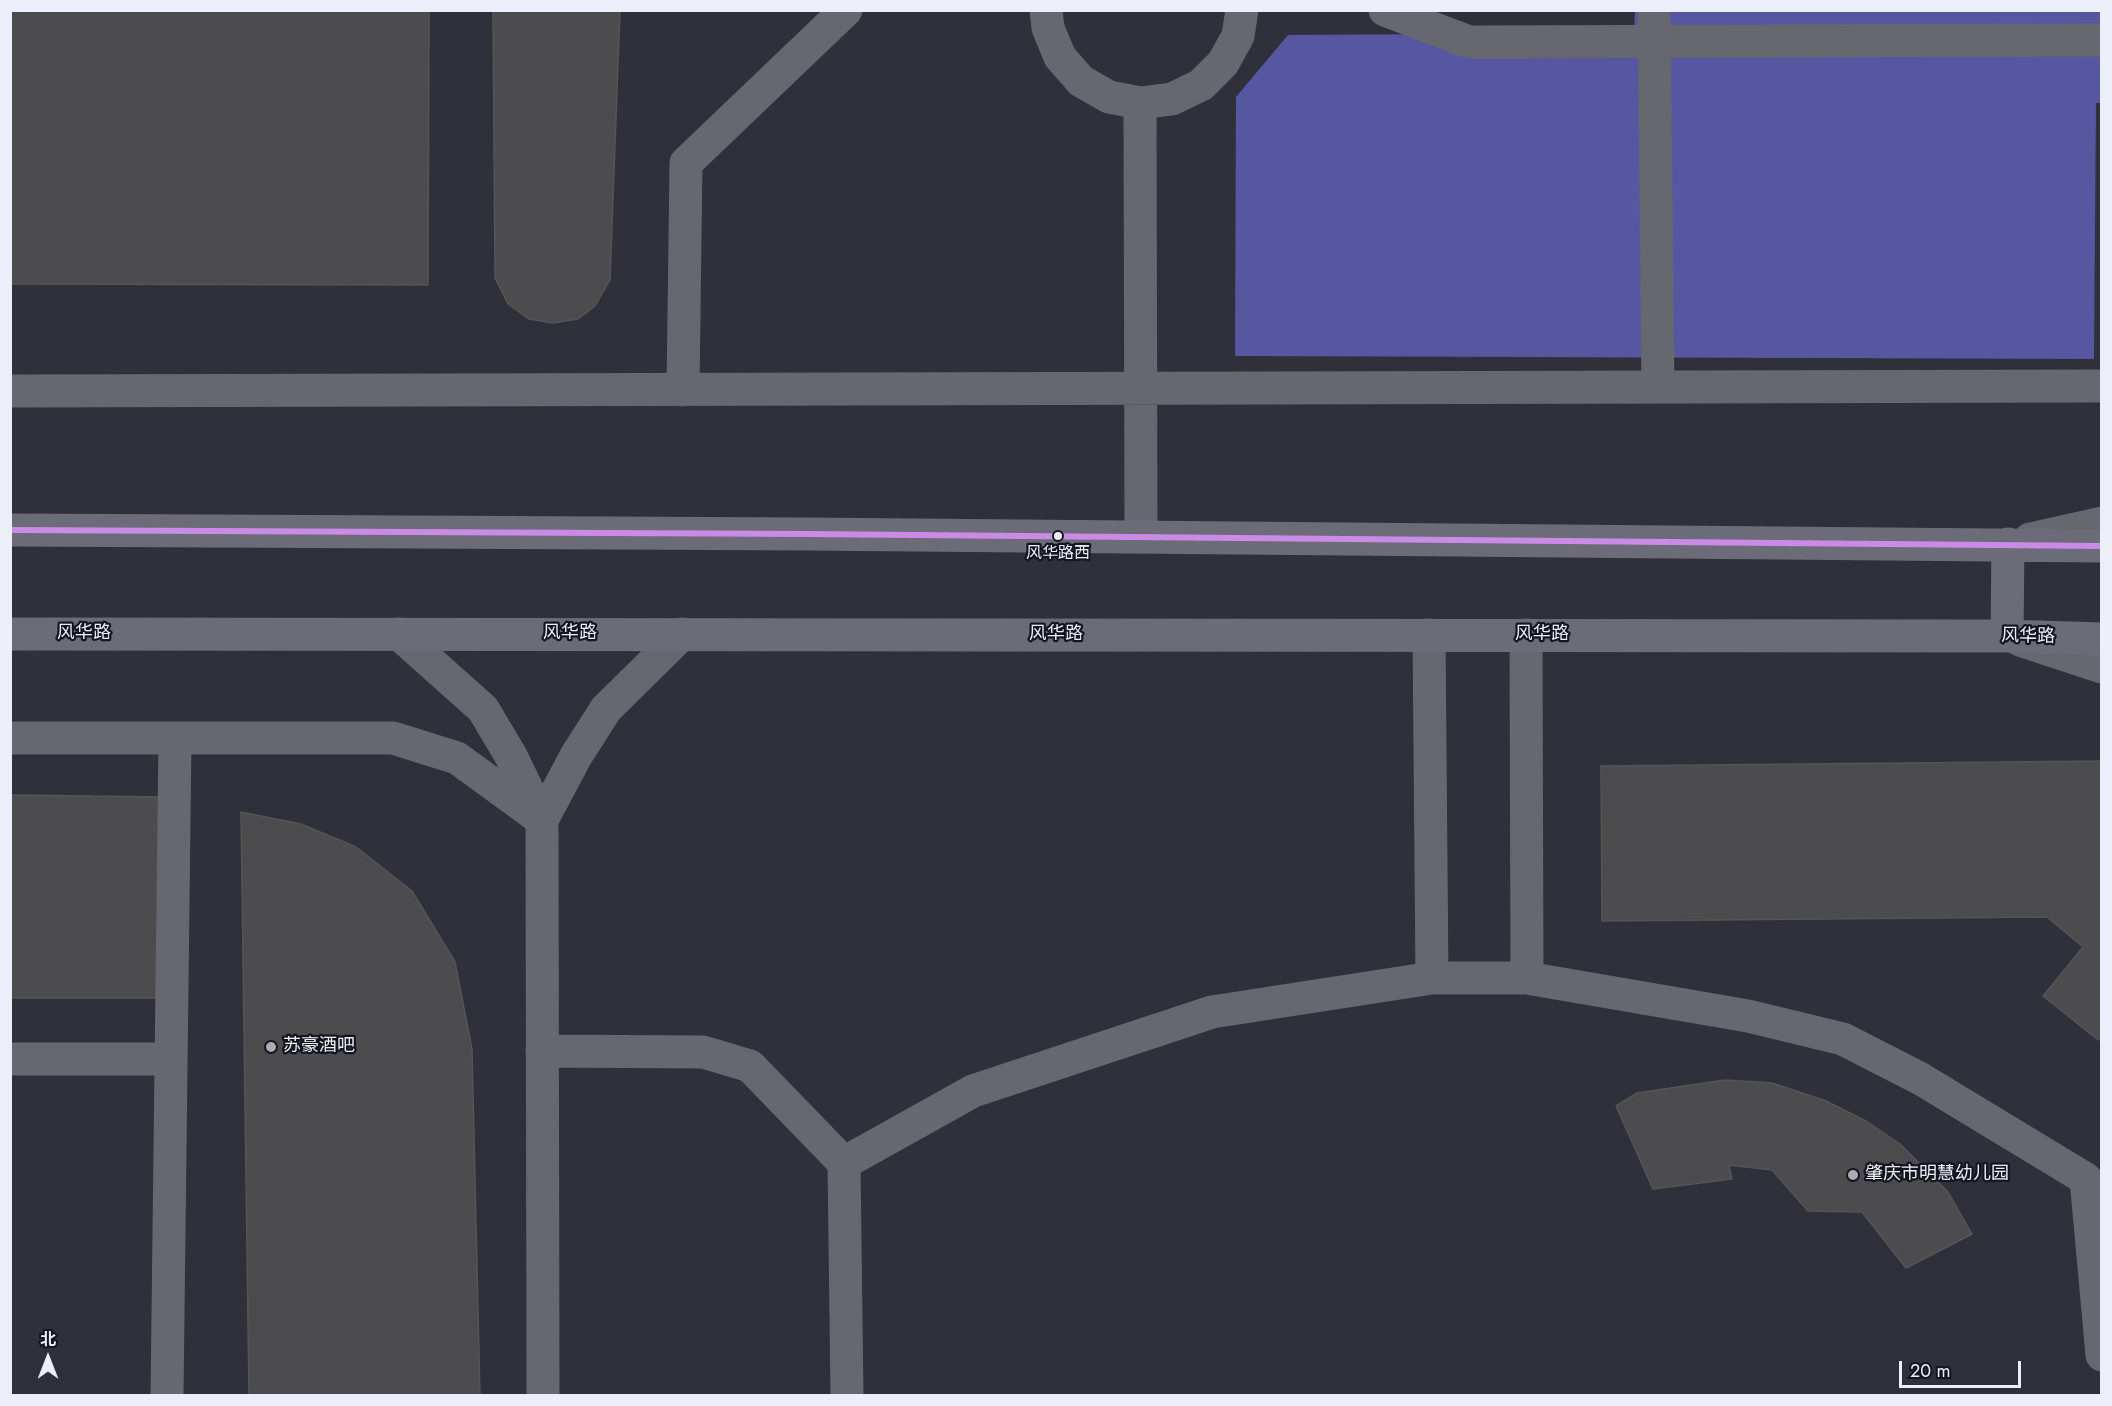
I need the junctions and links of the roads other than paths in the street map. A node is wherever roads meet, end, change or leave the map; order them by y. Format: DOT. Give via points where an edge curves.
graph roads {
  1 [pos="846,10"];
  2 [pos="1046,10"];
  3 [pos="1242,10"];
  4 [pos="1385,10"];
  5 [pos="1653,26"];
  6 [pos="2102,40"];
  7 [pos="1140,103"];
  8 [pos="2102,386"];
  9 [pos="1658,387"];
  10 [pos="1140,389"];
  11 [pos="683,390"];
  12 [pos="10,391"];
  13 [pos="2102,523"];
  14 [pos="10,530"];
  15 [pos="1141,537"];
  16 [pos="2008,544"];
  17 [pos="2102,546"];
  18 [pos="10,634"];
  19 [pos="399,634"];
  20 [pos="682,634"];
  21 [pos="1430,635"];
  22 [pos="1526,635"];
  23 [pos="2007,636"];
  24 [pos="2102,639"];
  25 [pos="2102,667"];
  26 [pos="10,738"];
  27 [pos="175,738"];
  28 [pos="542,820"];
  29 [pos="1432,978"];
  30 [pos="1527,978"];
  31 [pos="542,1051"];
  32 [pos="10,1059"];
  33 [pos="171,1059"];
  34 [pos="844,1163"];
  35 [pos="2094,1179"];
  36 [pos="2102,1355"];
  37 [pos="167,1395"];
  38 [pos="543,1395"];
  39 [pos="847,1395"];
  1 -- 11 [label="street" via="686,163"];
  2 -- 7 [label="street" via="1048,28 1060,57 1081,81 1109,97"];
  3 -- 7 [label="street" via="1238,36 1223,63 1200,85 1172,99"];
  4 -- 5 [label="street" via="1469,42"];
  5 -- 6 [label="street"];
  5 -- 9 [label="street"];
  7 -- 10 [label="street"];
  8 -- 9 [label="street"];
  9 -- 10 [label="street"];
  10 -- 11 [label="street"];
  10 -- 15 [label="street"];
  11 -- 12 [label="street"];
  13 -- 16 [label="street"];
  14 -- 15 [label="main road"];
  15 -- 16 [label="main road"];
  16 -- 17 [label="main road"];
  16 -- 23 [label="main road"];
  18 -- 19 [label="main road, 风华路"];
  19 -- 20 [label="main road, 风华路"];
  19 -- 28 [label="street" via="483,709"];
  20 -- 21 [label="main road, 风华路"];
  20 -- 28 [label="street" via="606,709"];
  21 -- 22 [label="main road, 风华路"];
  21 -- 29 [label="street"];
  22 -- 23 [label="main road, 风华路"];
  22 -- 30 [label="street"];
  23 -- 24 [label="main road, 风华路"];
  23 -- 25 [label="street"];
  26 -- 27 [label="street"];
  27 -- 28 [label="street" via="393,738 457,758"];
  27 -- 33 [label="street"];
  28 -- 31 [label="street"];
  29 -- 30 [label="street"];
  29 -- 34 [label="street" via="1212,1012 973,1091"];
  30 -- 35 [label="street" via="1748,1016 1843,1039 1921,1079"];
  31 -- 34 [label="street" via="703,1052 750,1066"];
  31 -- 38 [label="street"];
  32 -- 33 [label="street"];
  33 -- 37 [label="street"];
  34 -- 39 [label="street"];
  35 -- 36 [label="street"];
}
